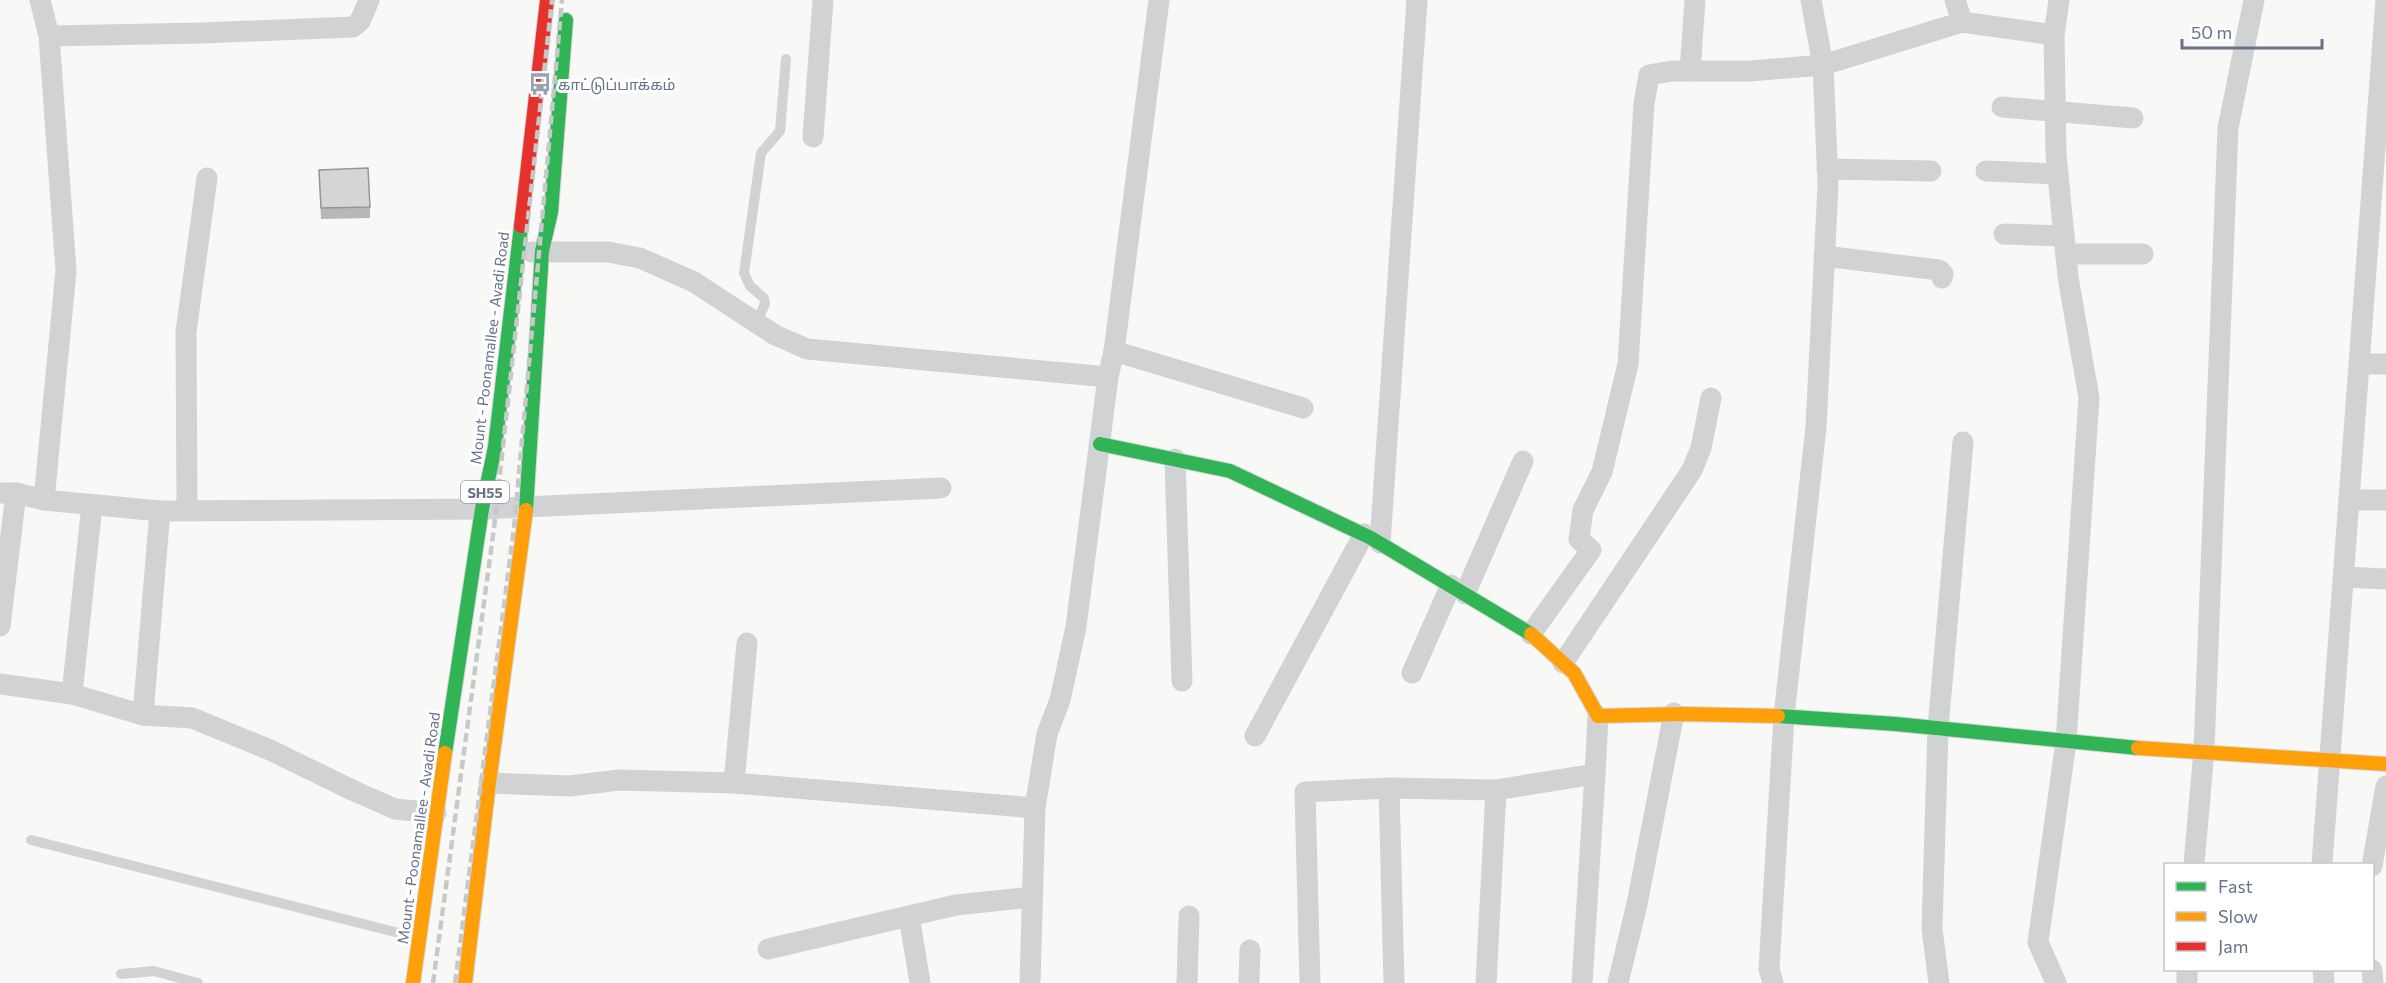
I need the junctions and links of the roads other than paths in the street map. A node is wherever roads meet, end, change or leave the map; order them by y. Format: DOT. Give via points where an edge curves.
graph roads {
  1 [pos="40,0"];
  2 [pos="369,0"];
  3 [pos="547,0"];
  4 [pos="823,0"];
  5 [pos="1159,0"];
  6 [pos="1417,0"];
  7 [pos="1695,0"];
  8 [pos="1811,0"];
  9 [pos="1955,0"];
  10 [pos="2059,0"];
  11 [pos="2254,0"];
  12 [pos="2385,0"];
  13 [pos="567,12"];
  14 [pos="1962,22"];
  15 [pos="2054,35"];
  16 [pos="49,36"];
  17 [pos="786,59"];
  18 [pos="1823,65"];
  19 [pos="1690,71"];
  20 [pos="2002,107"];
  21 [pos="2054,110"];
  22 [pos="2133,118"];
  23 [pos="813,137"];
  24 [pos="1827,169"];
  25 [pos="1931,171"];
  26 [pos="1986,171"];
  27 [pos="2058,174"];
  28 [pos="207,178"];
  29 [pos="2004,234"];
  30 [pos="2065,245"];
  31 [pos="543,251"];
  32 [pos="518,252"];
  33 [pos="2143,254"];
  34 [pos="1824,256"];
  35 [pos="1942,278"];
  36 [pos="756,323"];
  37 [pos="1114,351"];
  38 [pos="2359,364"];
  39 [pos="2386,364"];
  40 [pos="1108,377"];
  41 [pos="1711,398"];
  42 [pos="1303,408"];
  43 [pos="1963,442"];
  44 [pos="1100,444"];
  45 [pos="1175,459"];
  46 [pos="1522,461"];
  47 [pos="941,488"];
  48 [pos="8,493"];
  49 [pos="44,500"];
  50 [pos="2349,500"];
  51 [pos="2386,500"];
  52 [pos="92,505"];
  53 [pos="527,506"];
  54 [pos="187,509"];
  55 [pos="482,509"];
  56 [pos="160,511"];
  57 [pos="1372,539"];
  58 [pos="2344,578"];
  59 [pos="2386,579"];
  60 [pos="1458,590"];
  61 [pos="0,626"];
  62 [pos="1531,634"];
  63 [pos="747,643"];
  64 [pos="1563,663"];
  65 [pos="1412,673"];
  66 [pos="1182,681"];
  67 [pos="0,684"];
  68 [pos="72,694"];
  69 [pos="1674,713"];
  70 [pos="143,715"];
  71 [pos="1598,716"];
  72 [pos="1784,716"];
  73 [pos="1938,728"];
  74 [pos="1255,736"];
  75 [pos="2066,742"];
  76 [pos="2204,750"];
  77 [pos="2331,758"];
  78 [pos="2386,764"];
  79 [pos="1594,774"];
  80 [pos="489,783"];
  81 [pos="734,783"];
  82 [pos="2386,786"];
  83 [pos="1389,788"];
  84 [pos="1496,790"];
  85 [pos="1035,808"];
  86 [pos="436,813"];
  87 [pos="31,840"];
  88 [pos="2194,863"];
  89 [pos="2322,863"];
  90 [pos="2373,863"];
  91 [pos="1032,897"];
  92 [pos="909,916"];
  93 [pos="1189,916"];
  94 [pos="418,938"];
  95 [pos="768,949"];
  96 [pos="1250,950"];
  97 [pos="121,974"];
  98 [pos="198,983"];
  99 [pos="413,983"];
  100 [pos="465,983"];
  101 [pos="920,983"];
  102 [pos="1030,983"];
  103 [pos="1187,983"];
  104 [pos="1249,983"];
  105 [pos="1310,983"];
  106 [pos="1394,983"];
  107 [pos="1486,983"];
  108 [pos="1582,983"];
  109 [pos="1618,983"];
  110 [pos="1773,983"];
  111 [pos="1939,983"];
  112 [pos="2056,983"];
  1 -- 16 [label="street"];
  2 -- 16 [label="street" via="353,27"];
  3 -- 32 [label="main road, Mount - Poonamallee - Avadi Road / SH55"];
  4 -- 23 [label="street"];
  5 -- 37 [label="street"];
  6 -- 57 [label="street"];
  7 -- 19 [label="street"];
  8 -- 18 [label="street"];
  9 -- 14 [label="street"];
  10 -- 15 [label="street"];
  11 -- 76 [label="street" via="2228,128"];
  12 -- 38 [label="street"];
  13 -- 31 [label="main road, SH55" via="551,212"];
  14 -- 15 [label="street"];
  14 -- 18 [label="street"];
  15 -- 21 [label="street"];
  16 -- 49 [label="street" via="66,271"];
  17 -- 36 [label="lane" via="780,131 761,153 744,273 750,286 764,298"];
  18 -- 19 [label="street"];
  18 -- 24 [label="street"];
  19 -- 62 [label="street" via="1649,75 1628,364 1602,472 1583,510 1579,539 1591,550"];
  20 -- 21 [label="street"];
  21 -- 22 [label="street"];
  21 -- 27 [label="street"];
  24 -- 25 [label="street"];
  24 -- 34 [label="street"];
  26 -- 27 [label="street"];
  27 -- 30 [label="street"];
  28 -- 54 [label="street" via="186,332"];
  29 -- 30 [label="street"];
  30 -- 33 [label="street"];
  30 -- 75 [label="street" via="2089,398"];
  31 -- 32 [label="street"];
  31 -- 36 [label="street" via="608,252 640,258 694,282"];
  31 -- 53 [label="main road, SH55"];
  32 -- 55 [label="main road, Mount - Poonamallee - Avadi Road / SH55" via="495,447"];
  34 -- 35 [label="street" via="1939,270"];
  34 -- 72 [label="street" via="1816,427"];
  36 -- 40 [label="street" via="807,349"];
  37 -- 40 [label="street"];
  37 -- 42 [label="street"];
  38 -- 39 [label="street"];
  38 -- 50 [label="street"];
  40 -- 44 [label="street"];
  41 -- 64 [label="street" via="1701,448 1692,470"];
  43 -- 73 [label="street"];
  44 -- 45 [label="main road"];
  44 -- 85 [label="street" via="1076,627 1060,700 1047,734"];
  45 -- 57 [label="main road" via="1230,471"];
  45 -- 66 [label="street"];
  46 -- 60 [label="street"];
  47 -- 53 [label="street"];
  48 -- 49 [label="street"];
  48 -- 61 [label="street"];
  49 -- 52 [label="street"];
  50 -- 51 [label="street"];
  50 -- 58 [label="street"];
  52 -- 56 [label="street"];
  52 -- 68 [label="street"];
  53 -- 55 [label="street"];
  53 -- 80 [label="main road, SH55"];
  54 -- 55 [label="street"];
  54 -- 56 [label="street"];
  55 -- 86 [label="main road, Mount - Poonamallee - Avadi Road / SH55"];
  56 -- 70 [label="street"];
  57 -- 60 [label="main road"];
  57 -- 74 [label="street"];
  58 -- 59 [label="street"];
  58 -- 77 [label="street"];
  60 -- 62 [label="main road"];
  60 -- 65 [label="street"];
  62 -- 64 [label="main road"];
  63 -- 81 [label="street"];
  64 -- 71 [label="main road" via="1574,673"];
  67 -- 68 [label="street"];
  68 -- 70 [label="street"];
  69 -- 71 [label="main road"];
  69 -- 72 [label="main road"];
  69 -- 109 [label="street"];
  70 -- 86 [label="street" via="192,718 395,809"];
  71 -- 79 [label="street"];
  72 -- 73 [label="main road"];
  72 -- 110 [label="street" via="1769,969"];
  73 -- 75 [label="main road"];
  73 -- 111 [label="street" via="1932,929"];
  75 -- 76 [label="main road"];
  75 -- 112 [label="street" via="2038,942"];
  76 -- 77 [label="main road"];
  76 -- 88 [label="street"];
  77 -- 78 [label="main road"];
  77 -- 89 [label="street"];
  79 -- 84 [label="street"];
  79 -- 108 [label="street"];
  80 -- 81 [label="street"];
  80 -- 100 [label="main road, SH55"];
  81 -- 85 [label="street"];
  82 -- 90 [label="street"];
  83 -- 84 [label="street"];
  83 -- 105 [label="street" via="1305,792"];
  83 -- 106 [label="street"];
  84 -- 107 [label="street"];
  85 -- 91 [label="street"];
  86 -- 94 [label="main road, Mount - Poonamallee - Avadi Road / SH55"];
  87 -- 94 [label="lane"];
  91 -- 92 [label="street" via="981,901"];
  91 -- 102 [label="street"];
  92 -- 95 [label="street"];
  92 -- 101 [label="street"];
  93 -- 103 [label="street"];
  94 -- 99 [label="main road, Mount - Poonamallee - Avadi Road / SH55"];
  96 -- 104 [label="street"];
  97 -- 98 [label="lane" via="154,971"];
}
